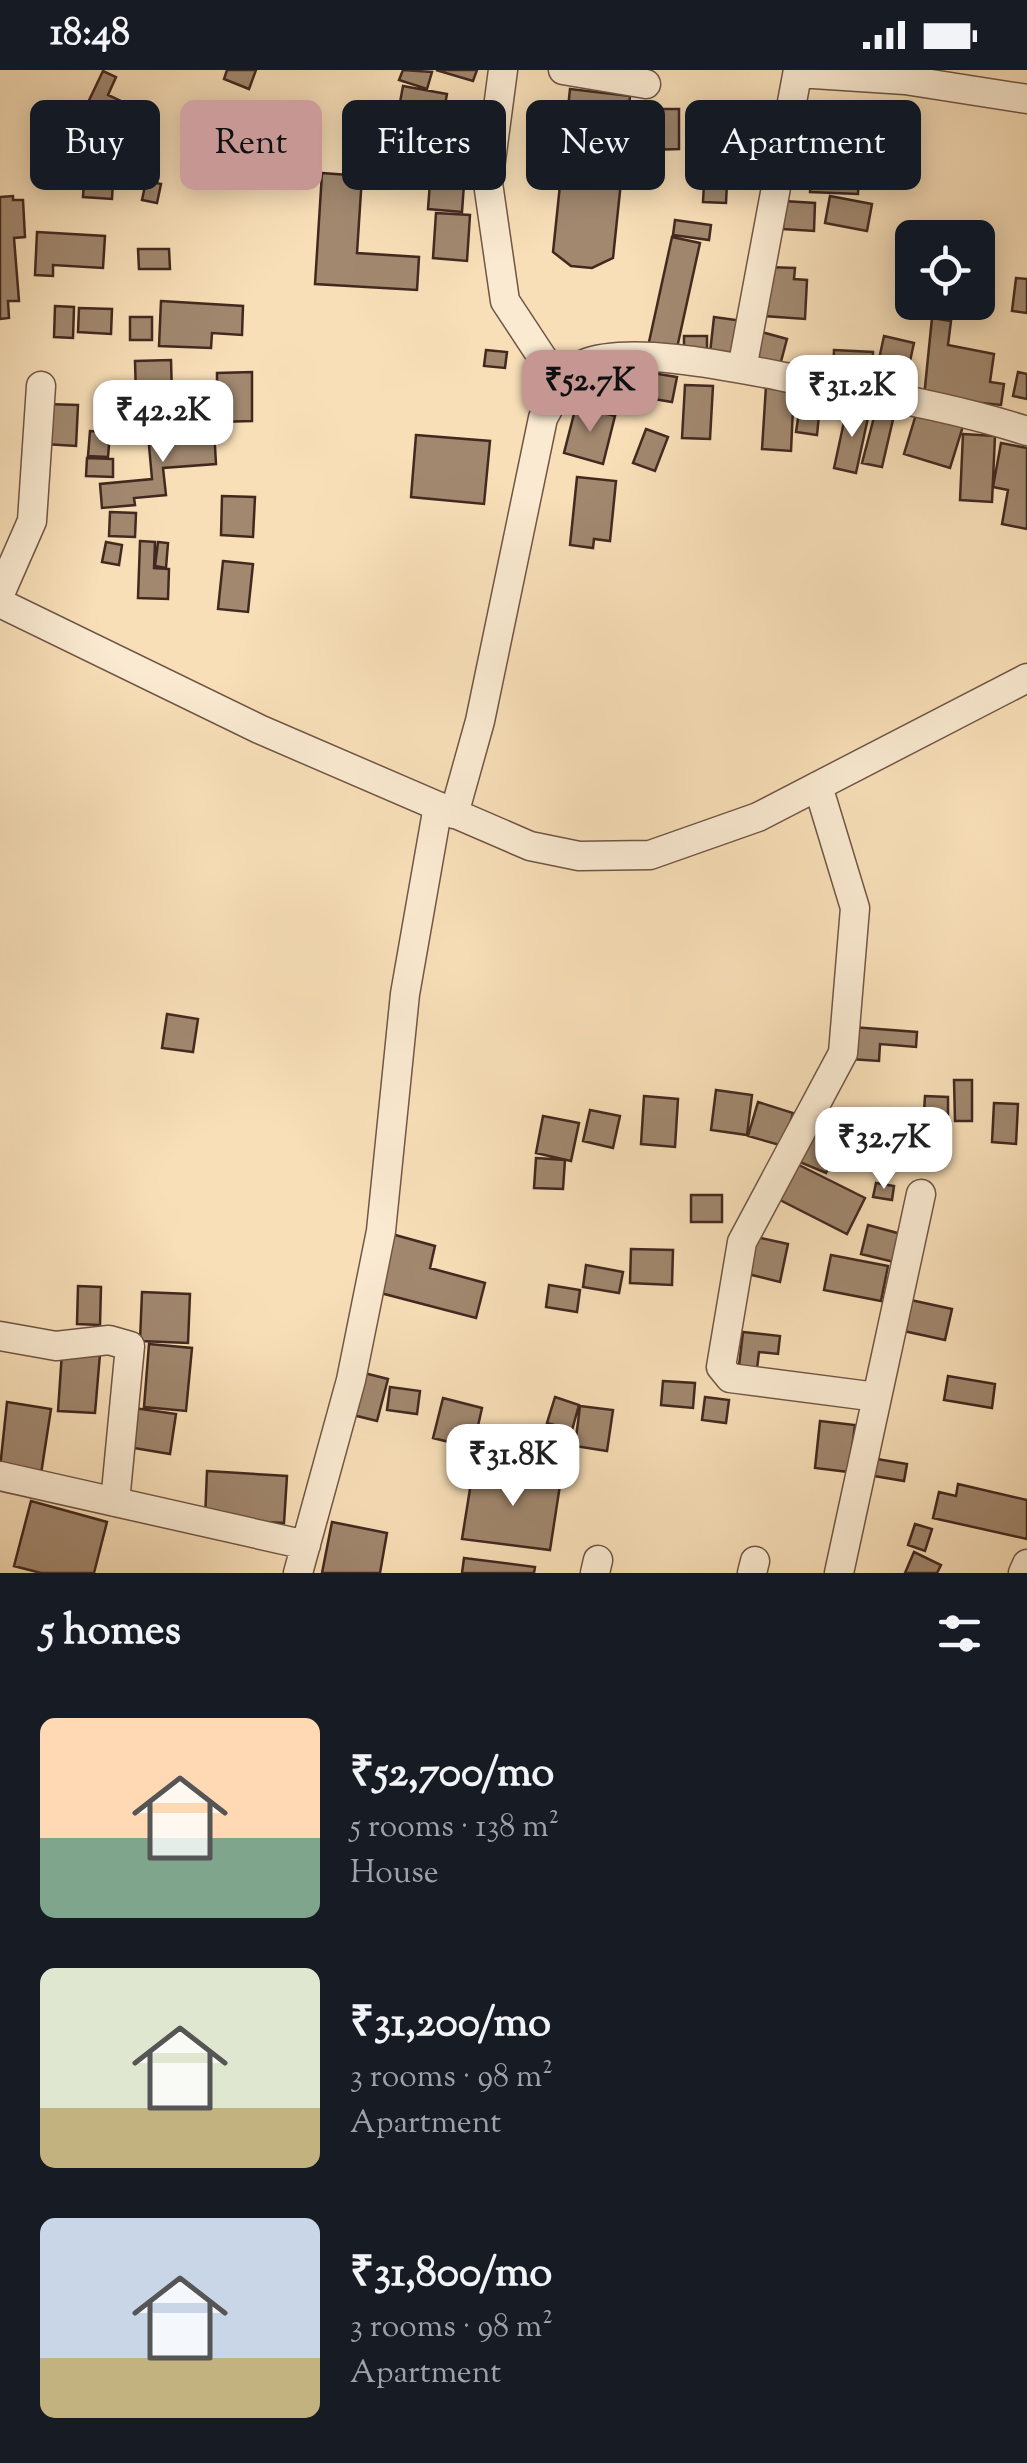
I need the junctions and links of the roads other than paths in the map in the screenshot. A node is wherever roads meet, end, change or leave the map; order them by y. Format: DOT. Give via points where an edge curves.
graph roads {
  1 [pos="503,70"];
  2 [pos="562,70"];
  3 [pos="798,72"];
  4 [pos="983,81"];
  5 [pos="646,84"];
  6 [pos="1027,100"];
  7 [pos="742,369"];
  8 [pos="42,386"];
  9 [pos="561,386"];
  10 [pos="1027,431"];
  11 [pos="0,594"];
  12 [pos="0,604"];
  13 [pos="1027,678"];
  14 [pos="818,786"];
  15 [pos="446,810"];
  16 [pos="921,1194"];
  17 [pos="0,1336"];
  18 [pos="876,1397"];
  19 [pos="0,1476"];
  20 [pos="115,1502"];
  21 [pos="306,1545"];
  22 [pos="1027,1564"];
  23 [pos="298,1573"];
  24 [pos="839,1573"];
  25 [pos="1023,1573"];
  1 -- 9 [label="street" via="488,184 502,282 506,301"];
  2 -- 5 [label="street"];
  3 -- 4 [label="street"];
  3 -- 7 [label="street"];
  4 -- 6 [label="street"];
  7 -- 9 [label="street" via="639,355 582,364"];
  7 -- 10 [label="street" via="972,413"];
  8 -- 11 [label="street" via="32,521"];
  9 -- 15 [label="street" via="543,418 480,721"];
  12 -- 15 [label="street"];
  13 -- 14 [label="street"];
  14 -- 15 [label="street" via="758,817 650,855 579,856 530,846"];
  14 -- 18 [label="street" via="855,908 844,1054 742,1242 722,1367 730,1378"];
  15 -- 21 [label="street" via="405,994 381,1231 352,1380"];
  16 -- 18 [label="street"];
  17 -- 20 [label="street" via="56,1346 109,1340 130,1346"];
  18 -- 24 [label="street"];
  19 -- 20 [label="street"];
  20 -- 21 [label="street"];
  21 -- 23 [label="street"];
  22 -- 25 [label="street"];
}
